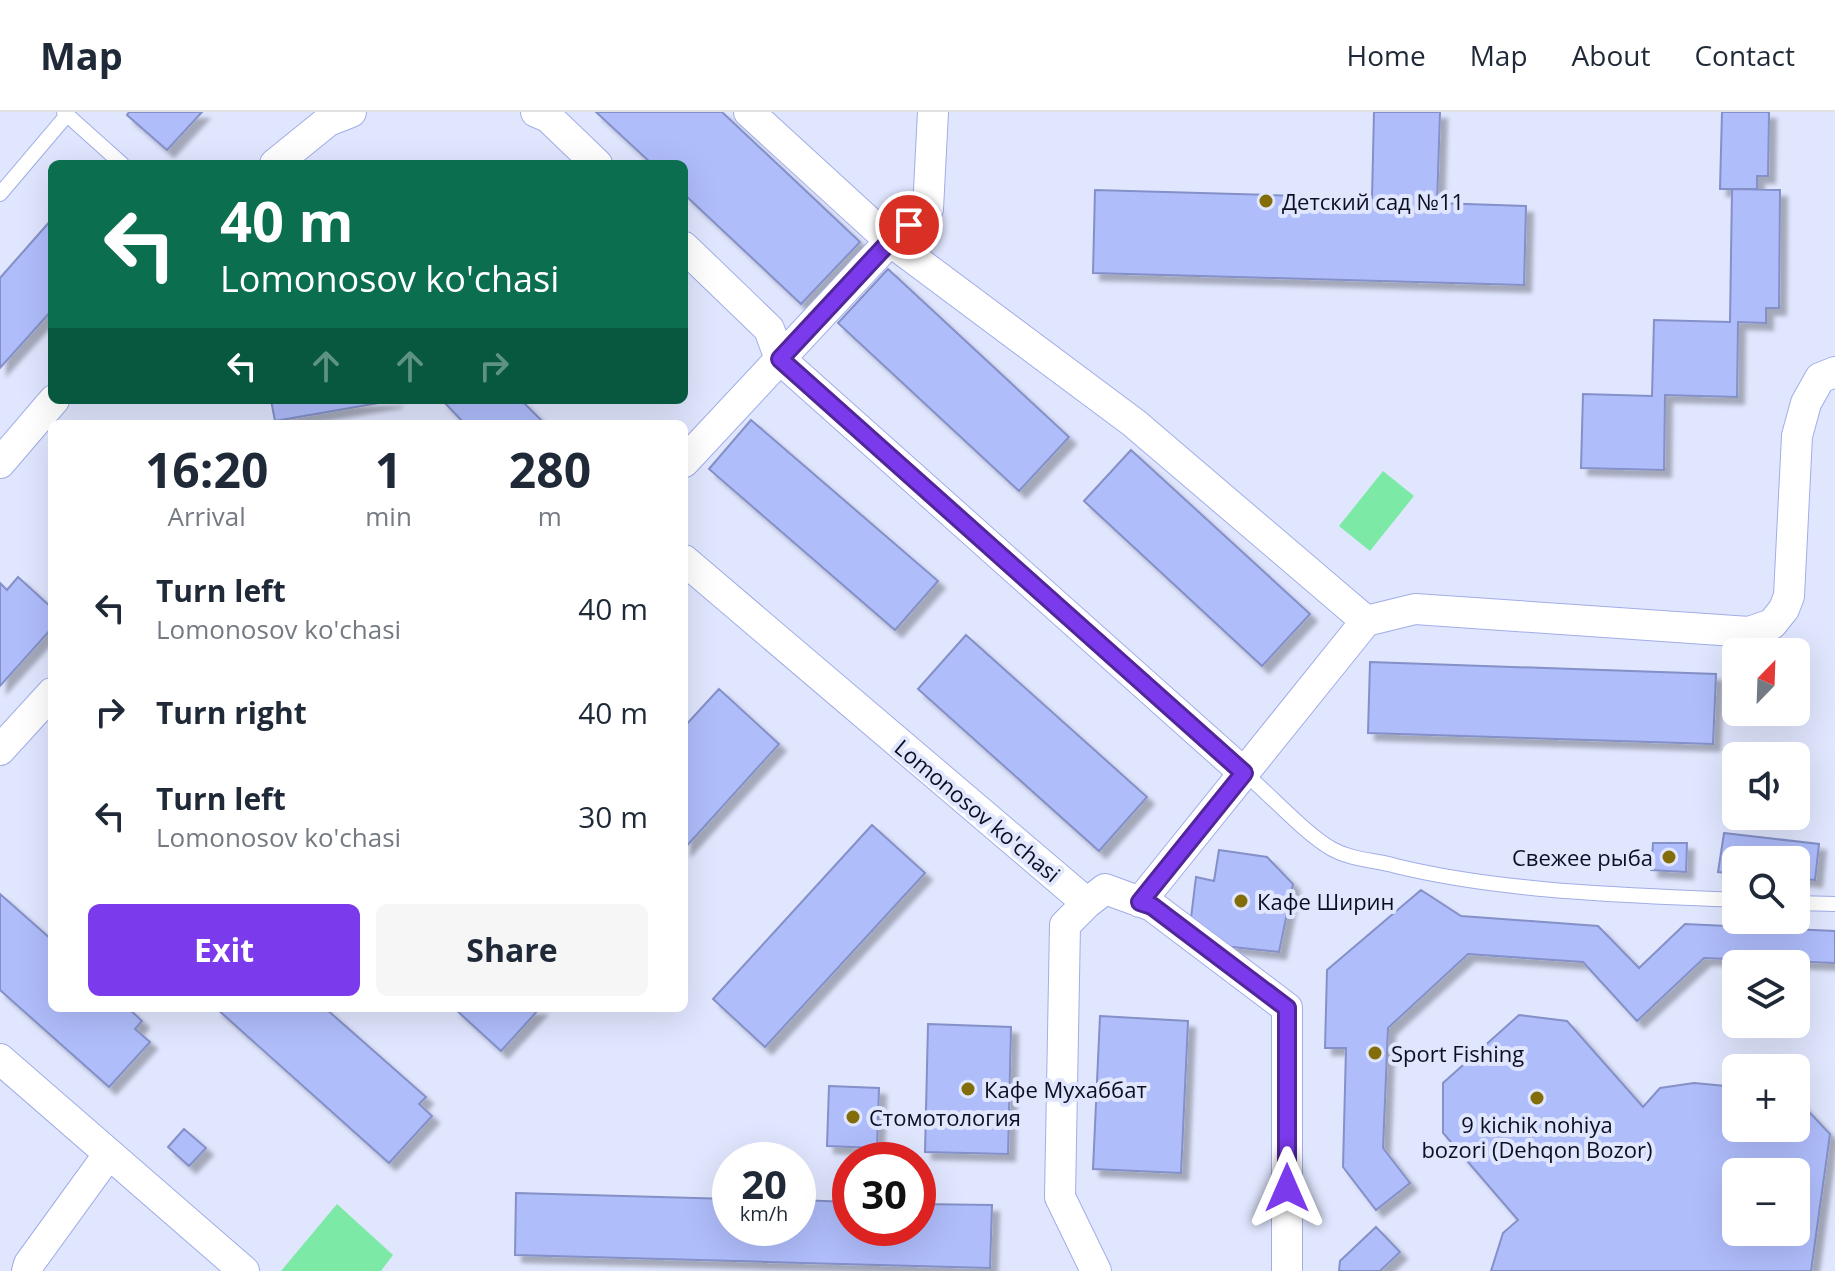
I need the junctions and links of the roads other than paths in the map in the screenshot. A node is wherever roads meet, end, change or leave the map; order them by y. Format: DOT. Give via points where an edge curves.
graph roads {
  1 [pos="351,112"];
  2 [pos="536,112"];
  3 [pos="749,112"];
  4 [pos="933,112"];
  5 [pos="66,113"];
  6 [pos="118,160"];
  7 [pos="280,160"];
  8 [pos="593,160"];
  9 [pos="0,194"];
  10 [pos="890,241"];
  11 [pos="688,251"];
  12 [pos="780,359"];
  13 [pos="1835,372"];
  14 [pos="51,404"];
  15 [pos="688,458"];
  16 [pos="0,463"];
  17 [pos="688,563"];
  18 [pos="1366,621"];
  19 [pos="48,697"];
  20 [pos="0,750"];
  21 [pos="1244,773"];
  22 [pos="1722,899"];
  23 [pos="1140,902"];
  24 [pos="1087,903"];
  25 [pos="1810,903"];
  26 [pos="1835,904"];
  27 [pos="0,1059"];
  28 [pos="108,1155"];
  29 [pos="27,1271"];
  30 [pos="244,1271"];
  31 [pos="1096,1271"];
  32 [pos="1287,1271"];
  1 -- 7 [label="street" via="328,121"];
  2 -- 8 [label="street"];
  3 -- 10 [label="street"];
  4 -- 10 [label="street" via="928,209"];
  5 -- 6 [label="lane"];
  5 -- 9 [label="lane"];
  10 -- 12 [label="street"];
  10 -- 18 [label="street" via="1134,423"];
  11 -- 12 [label="street" via="769,329"];
  12 -- 15 [label="street"];
  12 -- 21 [label="street"];
  13 -- 18 [label="street" via="1820,378 1797,436 1789,596 1772,624 1749,632 1415,609"];
  14 -- 16 [label="street"];
  17 -- 24 [label="street, Lomonosov ko'chasi"];
  18 -- 21 [label="street"];
  19 -- 20 [label="street"];
  21 -- 22 [label="lane" via="1316,837 1355,858 1441,877"];
  21 -- 23 [label="street"];
  23 -- 24 [label="street" via="1105,889"];
  23 -- 32 [label="street" via="1287,1008"];
  24 -- 31 [label="street" via="1065,925 1060,1197"];
  25 -- 26 [label="lane"];
  27 -- 28 [label="street"];
  28 -- 29 [label="street"];
  28 -- 30 [label="street"];
}
